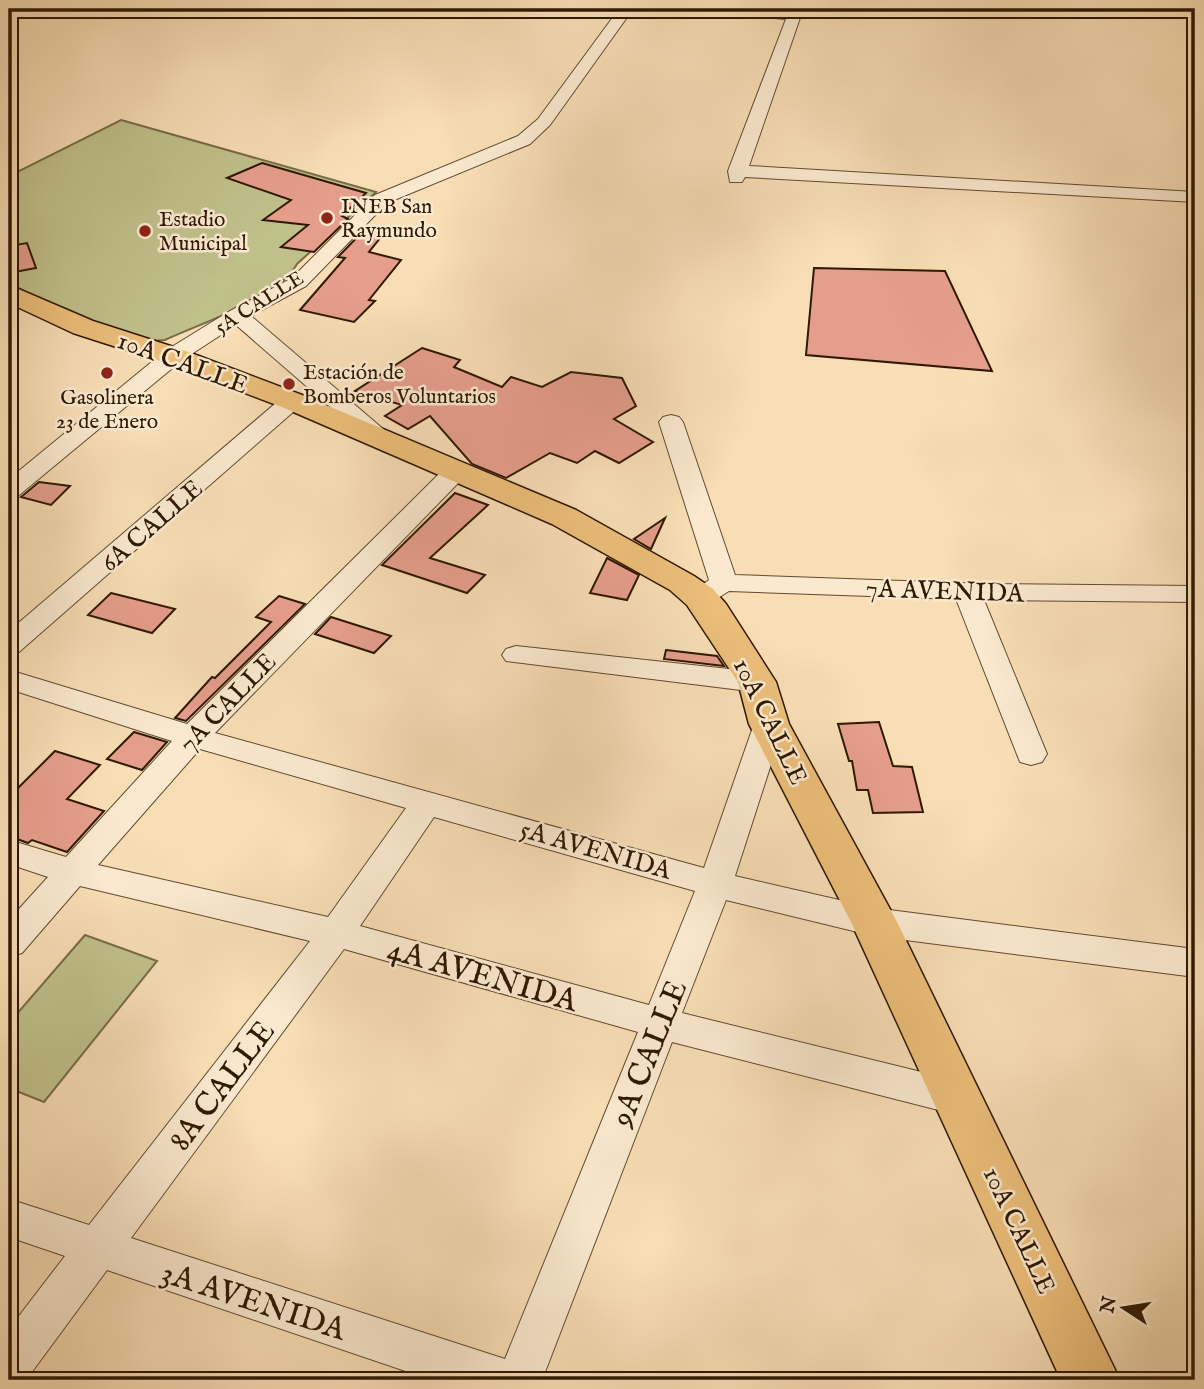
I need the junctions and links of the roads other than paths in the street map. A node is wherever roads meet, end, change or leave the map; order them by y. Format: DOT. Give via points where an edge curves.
graph roads {
  1 [pos="626,9"];
  2 [pos="714,9"];
  3 [pos="1195,197"];
  4 [pos="9,293"];
  5 [pos="237,315"];
  6 [pos="173,356"];
  7 [pos="292,401"];
  8 [pos="671,422"];
  9 [pos="381,439"];
  10 [pos="456,471"];
  11 [pos="9,491"];
  12 [pos="712,590"];
  13 [pos="966,590"];
  14 [pos="1195,594"];
  15 [pos="9,646"];
  16 [pos="516,655"];
  17 [pos="9,679"];
  18 [pos="757,682"];
  19 [pos="769,724"];
  20 [pos="193,737"];
  21 [pos="1031,754"];
  22 [pos="428,801"];
  23 [pos="9,852"];
  24 [pos="70,871"];
  25 [pos="715,884"];
  26 [pos="874,922"];
  27 [pos="336,933"];
  28 [pos="9,943"];
  29 [pos="1195,963"];
  30 [pos="659,1023"];
  31 [pos="958,1098"];
  32 [pos="9,1218"];
  33 [pos="97,1249"];
  34 [pos="9,1365"];
  35 [pos="499,1380"];
  36 [pos="519,1380"];
  37 [pos="1091,1380"];
  1 -- 5 [label="street, 5A CALLE" via="544,122 524,140 381,199 299,282"];
  2 -- 3 [label="street" via="794,15 736,175"];
  4 -- 6 [label="main road, 10A CALLE" via="83,327"];
  5 -- 6 [label="street, 5A CALLE"];
  5 -- 9 [label="street"];
  6 -- 7 [label="main road, 10A CALLE"];
  6 -- 11 [label="street, 5A CALLE"];
  7 -- 9 [label="main road, 10A CALLE"];
  7 -- 15 [label="street, 6A CALLE"];
  8 -- 12 [label="street"];
  9 -- 10 [label="main road, 10A CALLE"];
  10 -- 12 [label="main road, 10A CALLE" via="564,517 682,583"];
  10 -- 20 [label="street, 7A CALLE"];
  12 -- 13 [label="street, 7A AVENIDA"];
  12 -- 18 [label="main road, 10A CALLE" via="713,612"];
  13 -- 14 [label="street, 7A AVENIDA"];
  13 -- 21 [label="street"];
  16 -- 18 [label="street"];
  17 -- 20 [label="street, 5A AVENIDA"];
  18 -- 19 [label="main road, 10A CALLE"];
  19 -- 25 [label="street, 9A CALLE"];
  19 -- 26 [label="main road, 10A CALLE"];
  20 -- 22 [label="street, 5A AVENIDA"];
  20 -- 24 [label="street, 7A CALLE"];
  22 -- 25 [label="street, 5A AVENIDA"];
  22 -- 27 [label="street, 8A CALLE"];
  23 -- 24 [label="street, 4A AVENIDA"];
  24 -- 27 [label="street, 4A AVENIDA"];
  24 -- 28 [label="street, 7A CALLE"];
  25 -- 26 [label="street, 5A AVENIDA"];
  25 -- 30 [label="street, 9A CALLE"];
  26 -- 29 [label="street, 5A AVENIDA"];
  26 -- 31 [label="main road, 10A CALLE"];
  27 -- 30 [label="street, 4A AVENIDA"];
  27 -- 33 [label="street, 8A CALLE"];
  30 -- 31 [label="street, 4A AVENIDA"];
  30 -- 36 [label="street, 9A CALLE"];
  31 -- 37 [label="main road, 10A CALLE"];
  32 -- 33 [label="street, 3A AVENIDA"];
  33 -- 34 [label="street, 8A CALLE"];
  33 -- 35 [label="street, 3A AVENIDA"];
}
